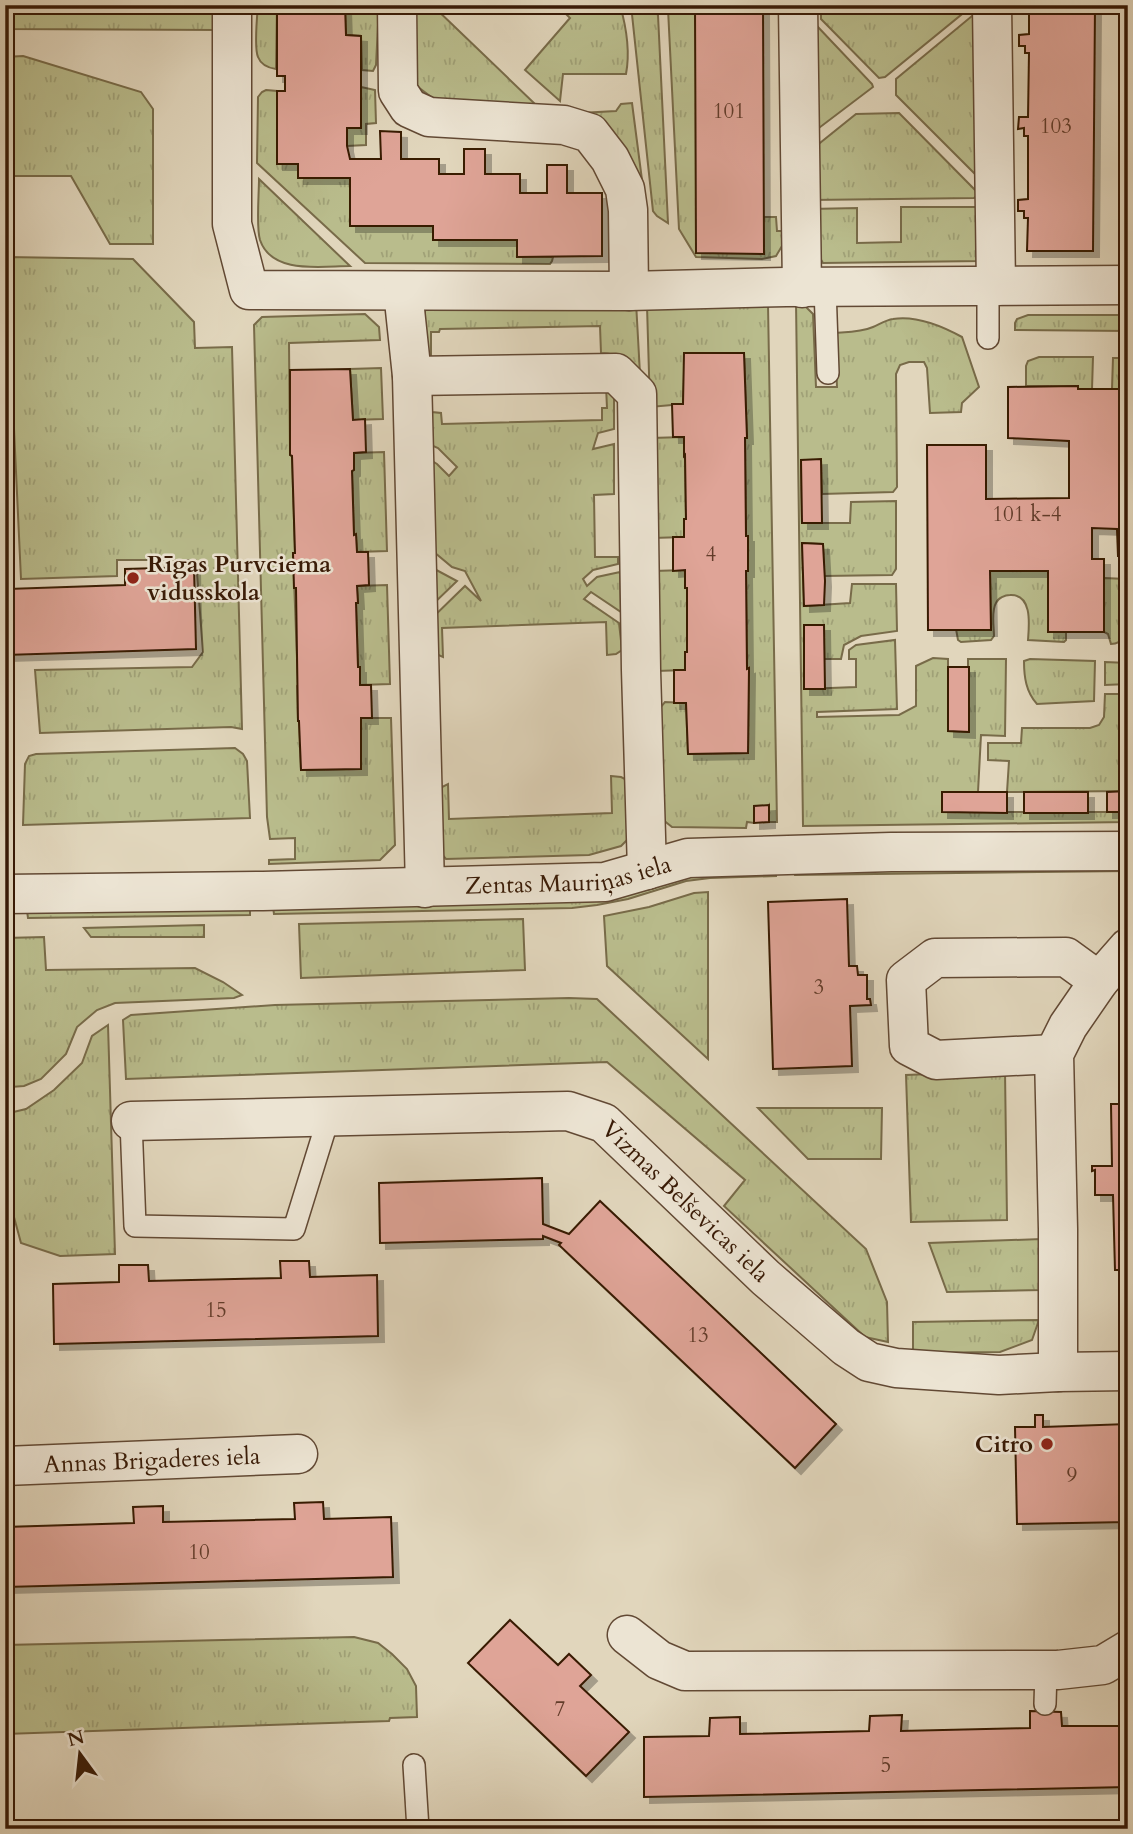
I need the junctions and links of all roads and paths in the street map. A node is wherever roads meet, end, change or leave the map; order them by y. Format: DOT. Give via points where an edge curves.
graph roads {
  1 [pos="232,5"];
  2 [pos="397,5"];
  3 [pos="798,5"];
  4 [pos="992,5"];
  5 [pos="1128,285"];
  6 [pos="996,286"];
  7 [pos="813,288"];
  8 [pos="403,291"];
  9 [pos="629,291"];
  10 [pos="988,338"];
  11 [pos="828,373"];
  12 [pos="412,376"];
  13 [pos="1128,851"];
  14 [pos="647,870"];
  15 [pos="425,888"];
  16 [pos="5,894"];
  17 [pos="1128,948"];
  18 [pos="1099,981"];
  19 [pos="1054,1054"];
  20 [pos="329,1116"];
  21 [pos="131,1121"];
  22 [pos="1128,1371"];
  23 [pos="1058,1372"];
  24 [pos="298,1454"];
  25 [pos="5,1466"];
  26 [pos="627,1635"];
  27 [pos="1128,1650"];
  28 [pos="414,1765"];
  29 [pos="418,1829"];
  1 -- 8 [label="street" via="232,224 249,290"];
  2 -- 9 [label="street" via="398,91 409,108 429,117 564,125 590,133 625,189"];
  3 -- 7 [label="street"];
  4 -- 6 [label="street"];
  5 -- 6 [label="street"];
  6 -- 7 [label="street"];
  6 -- 10 [label="lane" via="988,302"];
  7 -- 9 [label="street"];
  7 -- 11 [label="lane"];
  8 -- 9 [label="street"];
  8 -- 12 [label="street"];
  12 -- 14 [label="street" via="616,373 637,394"];
  12 -- 15 [label="street"];
  13 -- 14 [label="street, Zentas Mauriņas iela" via="688,858"];
  14 -- 15 [label="street, Zentas Mauriņas iela" via="605,882"];
  15 -- 16 [label="street, Zentas Mauriņas iela"];
  17 -- 18 [label="street"];
  18 -- 19 [label="street"];
  18 -- 19 [label="street" via="1066,957 935,958 906,980 909,1046 936,1059"];
  19 -- 23 [label="street"];
  20 -- 21 [label="street, Vizmas Belševicas iela"];
  20 -- 21 [label="lane" via="295,1229 135,1226"];
  20 -- 23 [label="street, Vizmas Belševicas iela" via="568,1111 604,1123 766,1278 869,1362 999,1375"];
  22 -- 23 [label="street, Vizmas Belševicas iela"];
  24 -- 25 [label="street, Annas Brigaderes iela"];
  26 -- 27 [label="street" via="659,1660 685,1671 1045,1687 1103,1665"];
  28 -- 29 [label="lane"];
}
